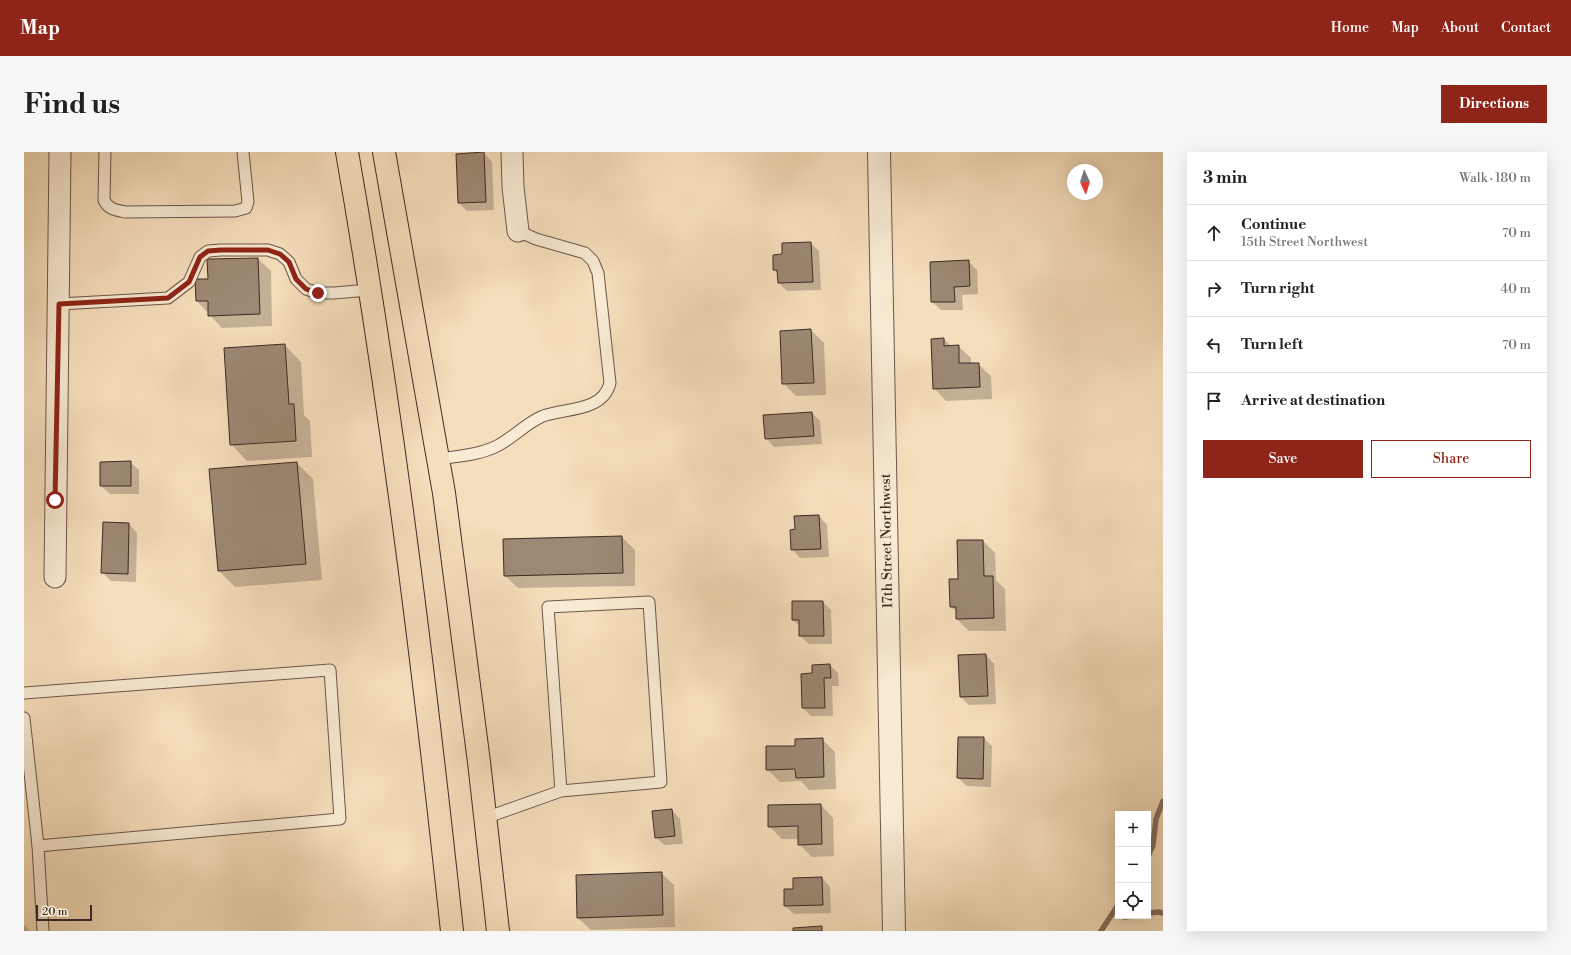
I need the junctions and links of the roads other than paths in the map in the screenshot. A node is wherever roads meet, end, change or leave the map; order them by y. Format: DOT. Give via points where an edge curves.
graph roads {
  1 [pos="60,152"];
  2 [pos="105,152"];
  3 [pos="243,152"];
  4 [pos="347,152"];
  5 [pos="384,152"];
  6 [pos="512,152"];
  7 [pos="879,152"];
  8 [pos="518,231"];
  9 [pos="370,290"];
  10 [pos="59,304"];
  11 [pos="438,459"];
  12 [pos="55,577"];
  13 [pos="24,693"];
  14 [pos="24,718"];
  15 [pos="561,791"];
  16 [pos="485,818"];
  17 [pos="38,846"];
  18 [pos="43,931"];
  19 [pos="452,931"];
  20 [pos="498,931"];
  21 [pos="894,931"];
  1 -- 10 [label="street"];
  2 -- 3 [label="lane" via="104,200 107,206 114,210 125,212 235,211 246,208 248,202"];
  4 -- 9 [label="highway"];
  5 -- 11 [label="highway"];
  6 -- 8 [label="street"];
  7 -- 21 [label="street, 17th Street Northwest"];
  8 -- 11 [label="lane" via="585,253 593,261 598,273 610,383 608,390 601,399 590,405 534,420 497,446 481,452"];
  9 -- 10 [label="lane" via="318,293 306,289 296,279 289,262 280,254 268,250 221,250 208,251 200,257 189,282 168,298"];
  9 -- 19 [label="highway" via="400,494"];
  10 -- 12 [label="street"];
  11 -- 16 [label="highway"];
  13 -- 17 [label="lane" via="330,670 340,819"];
  14 -- 17 [label="lane"];
  15 -- 15 [label="lane" via="661,782 649,602 548,607"];
  15 -- 16 [label="lane"];
  16 -- 20 [label="highway"];
  17 -- 18 [label="lane"];
}
